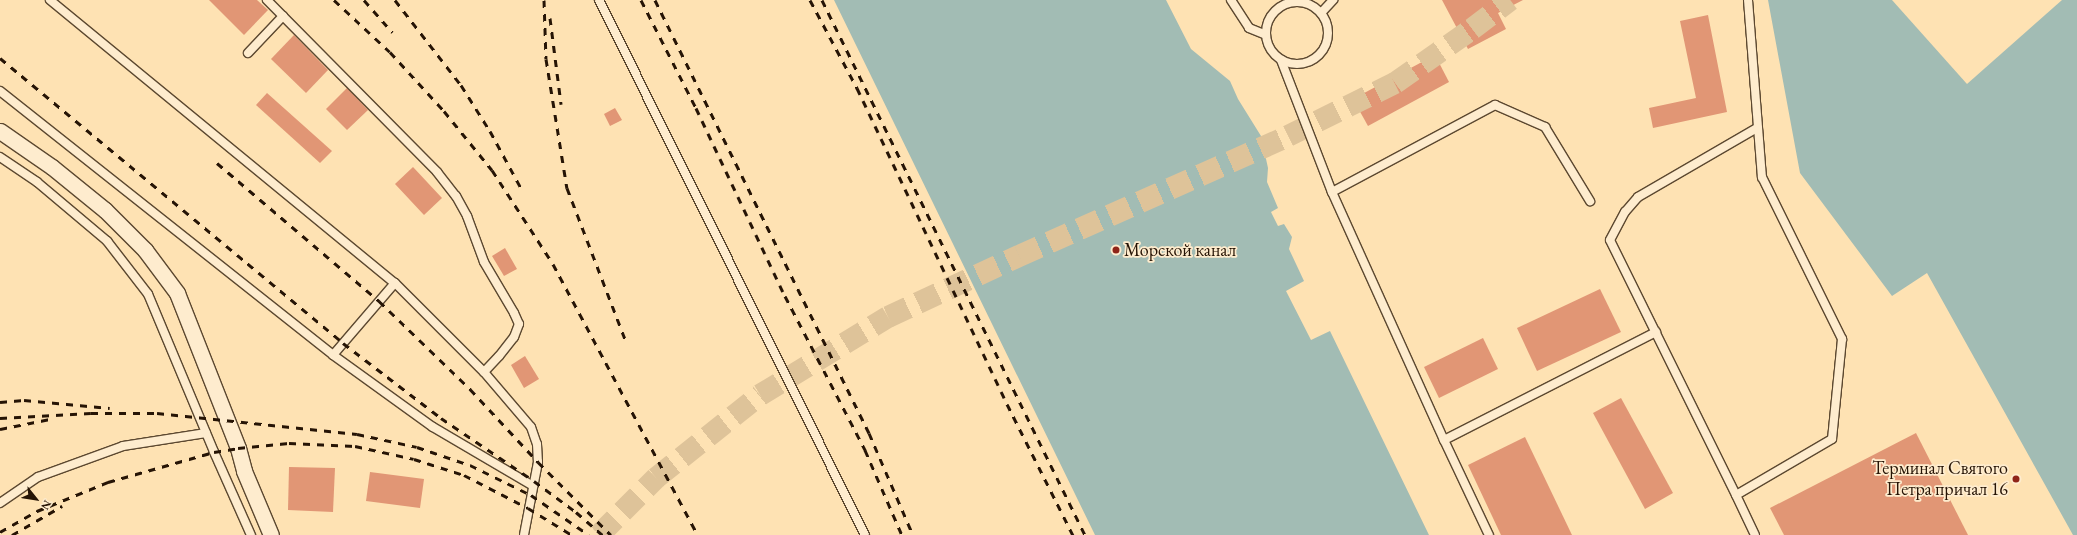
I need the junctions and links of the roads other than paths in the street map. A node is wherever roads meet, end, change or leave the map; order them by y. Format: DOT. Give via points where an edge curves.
graph roads {
  1 [pos="50,0"];
  2 [pos="267,0"];
  3 [pos="599,0"];
  4 [pos="1231,0"];
  5 [pos="1333,0"];
  6 [pos="1748,0"];
  7 [pos="1321,13"];
  8 [pos="284,16"];
  9 [pos="1266,35"];
  10 [pos="248,53"];
  11 [pos="1281,60"];
  12 [pos="0,91"];
  13 [pos="1757,128"];
  14 [pos="0,131"];
  15 [pos="0,157"];
  16 [pos="1332,192"];
  17 [pos="1590,201"];
  18 [pos="395,283"];
  19 [pos="1656,332"];
  20 [pos="333,355"];
  21 [pos="484,372"];
  22 [pos="206,433"];
  23 [pos="1444,440"];
  24 [pos="533,486"];
  25 [pos="1736,495"];
  26 [pos="0,503"];
  27 [pos="251,535"];
  28 [pos="271,535"];
  29 [pos="524,535"];
  30 [pos="865,535"];
  31 [pos="1490,535"];
  32 [pos="1756,535"];
  1 -- 18 [label="lane"];
  2 -- 8 [label="lane"];
  3 -- 30 [label="lane"];
  4 -- 9 [label="lane" via="1249,28"];
  5 -- 7 [label="lane"];
  6 -- 13 [label="lane"];
  7 -- 9 [label="lane" via="1312,6 1300,2 1288,3 1277,8 1269,18"];
  7 -- 11 [label="lane" via="1327,24 1328,37 1316,58 1305,63 1293,64"];
  8 -- 10 [label="lane"];
  8 -- 21 [label="lane" via="437,172 456,196 467,216 484,262 519,324 514,337"];
  9 -- 11 [label="lane" via="1266,42 1272,52"];
  11 -- 16 [label="lane"];
  12 -- 20 [label="lane"];
  13 -- 19 [label="lane" via="1638,197 1625,212 1610,240"];
  13 -- 25 [label="lane" via="1762,177 1842,339 1832,439"];
  14 -- 28 [label="street" via="52,167 105,210 145,250 177,293"];
  15 -- 22 [label="lane" via="37,182 107,241 148,294"];
  16 -- 17 [label="lane" via="1495,105 1545,127"];
  16 -- 23 [label="lane"];
  18 -- 20 [label="lane"];
  18 -- 21 [label="lane"];
  19 -- 23 [label="lane"];
  19 -- 25 [label="lane"];
  20 -- 24 [label="lane" via="433,427"];
  21 -- 24 [label="lane" via="531,427 537,444 538,462"];
  22 -- 26 [label="lane" via="123,446 38,478"];
  22 -- 27 [label="lane"];
  23 -- 31 [label="lane"];
  24 -- 29 [label="lane"];
  25 -- 32 [label="lane"];
}
